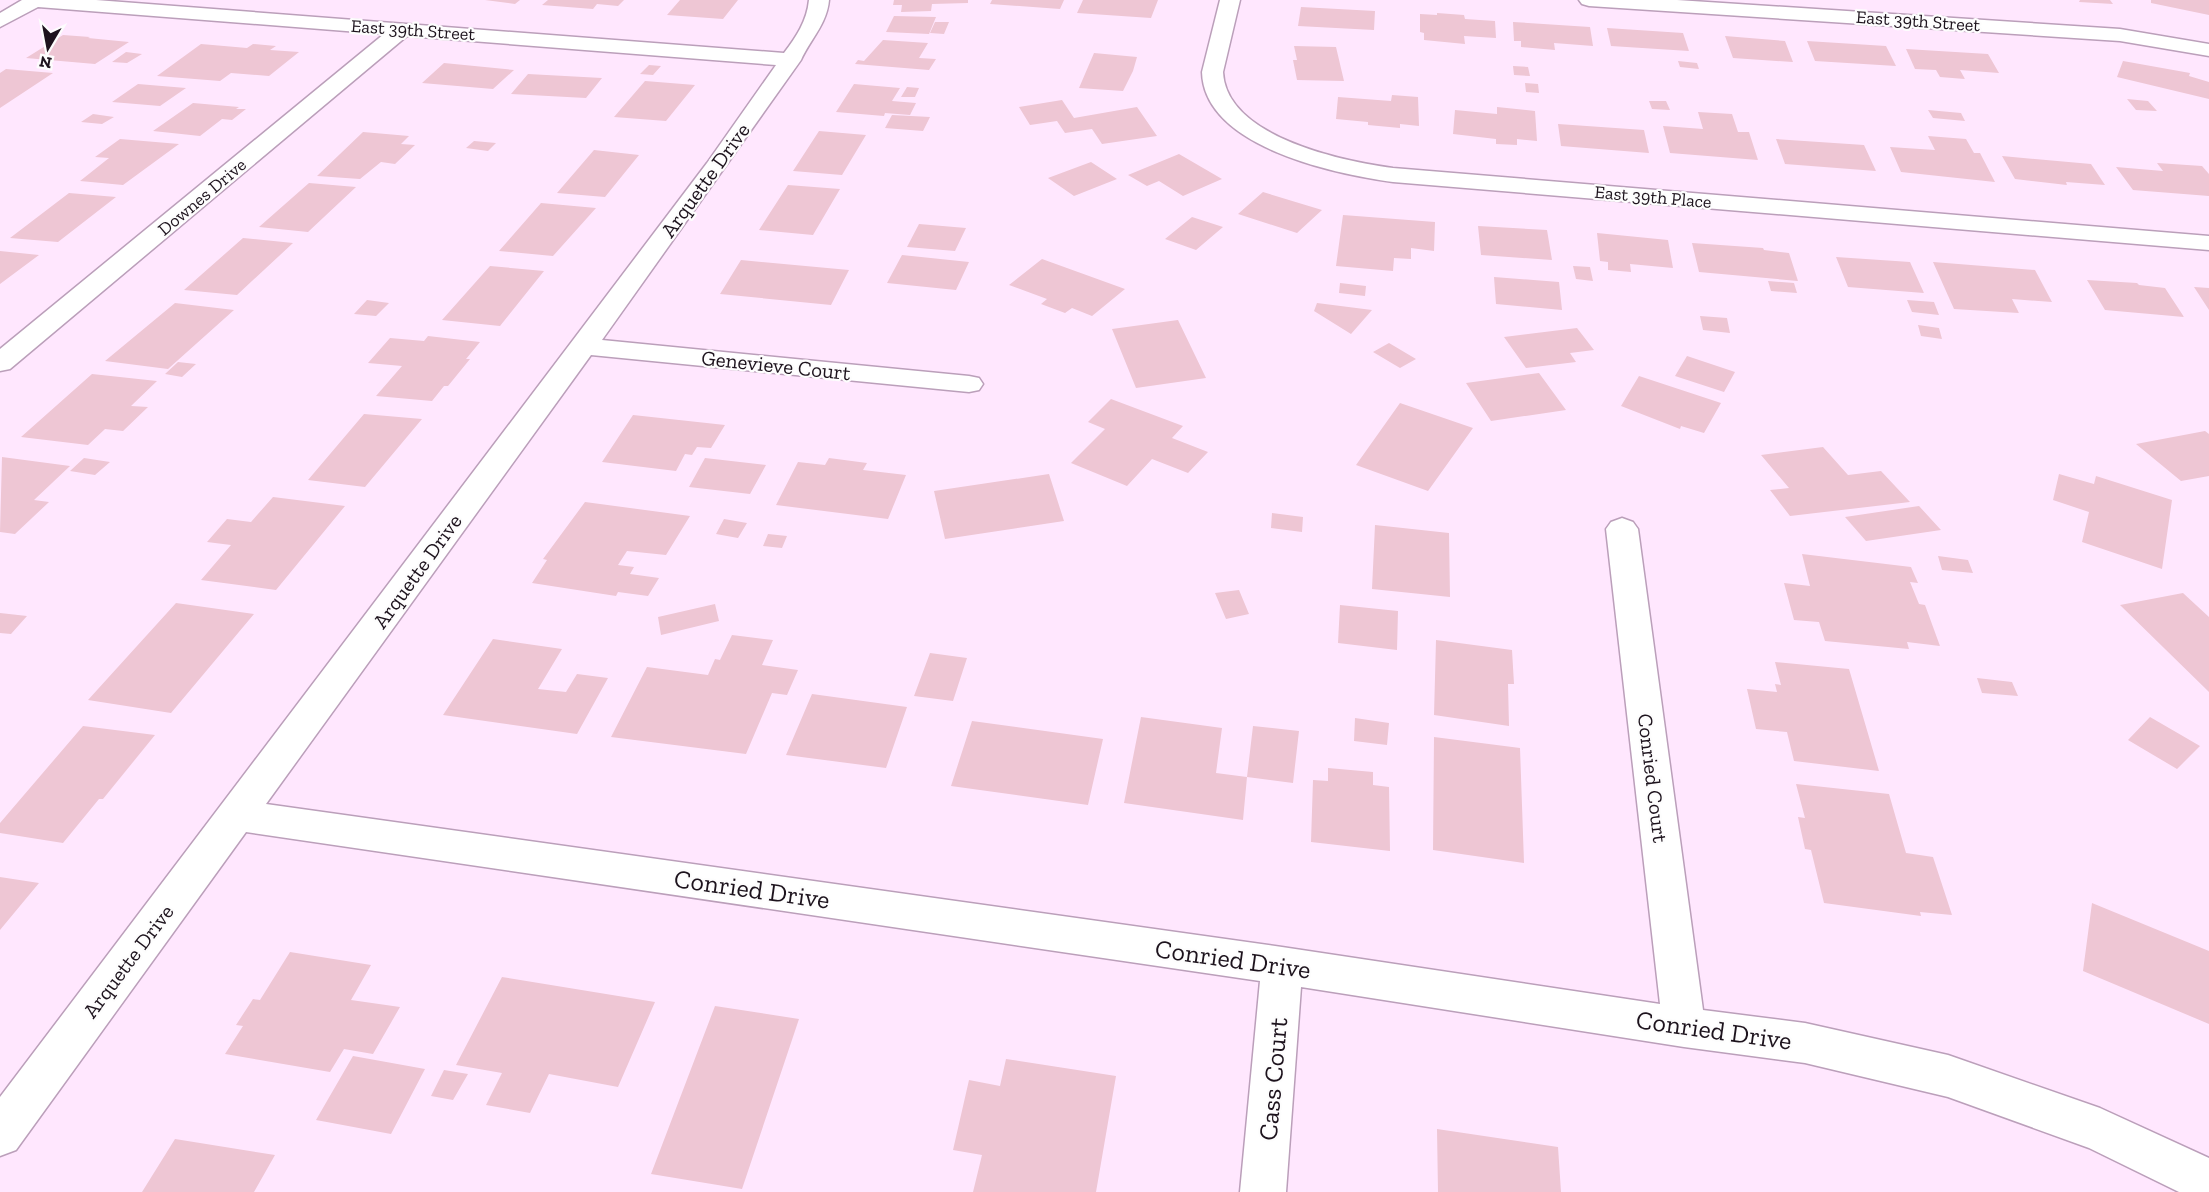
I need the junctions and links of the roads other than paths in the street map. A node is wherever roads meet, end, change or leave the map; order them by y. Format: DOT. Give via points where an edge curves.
graph roads {
  1 [pos="35,0"];
  2 [pos="819,0"];
  3 [pos="1230,0"];
  4 [pos="1589,0"];
  5 [pos="0,21"];
  6 [pos="403,29"];
  7 [pos="2209,50"];
  8 [pos="791,60"];
  9 [pos="2209,243"];
  10 [pos="583,346"];
  11 [pos="0,363"];
  12 [pos="969,384"];
  13 [pos="1623,529"];
  14 [pos="236,815"];
  15 [pos="1282,966"];
  16 [pos="1684,1027"];
  17 [pos="0,1134"];
  18 [pos="2209,1182"];
  19 [pos="1263,1192"];
  1 -- 5 [label="street"];
  1 -- 6 [label="street, East 39th Street"];
  2 -- 8 [label="street, Arquette Drive" via="814,23"];
  3 -- 9 [label="street, East 39th Place" via="1213,70 1213,84 1225,106 1269,141 1310,158 1358,170"];
  4 -- 7 [label="street, East 39th Street" via="2120,35"];
  6 -- 8 [label="street, East 39th Street"];
  6 -- 11 [label="street, Downes Drive"];
  8 -- 10 [label="street, Arquette Drive"];
  10 -- 12 [label="street, Genevieve Court"];
  10 -- 14 [label="street, Arquette Drive"];
  13 -- 16 [label="street, Conried Court"];
  14 -- 15 [label="street, Conried Drive"];
  14 -- 17 [label="street, Arquette Drive"];
  15 -- 16 [label="street, Conried Drive"];
  15 -- 19 [label="street, Cass Court"];
  16 -- 18 [label="street, Conried Drive" via="1805,1043 1948,1076 2100,1130"];
}
